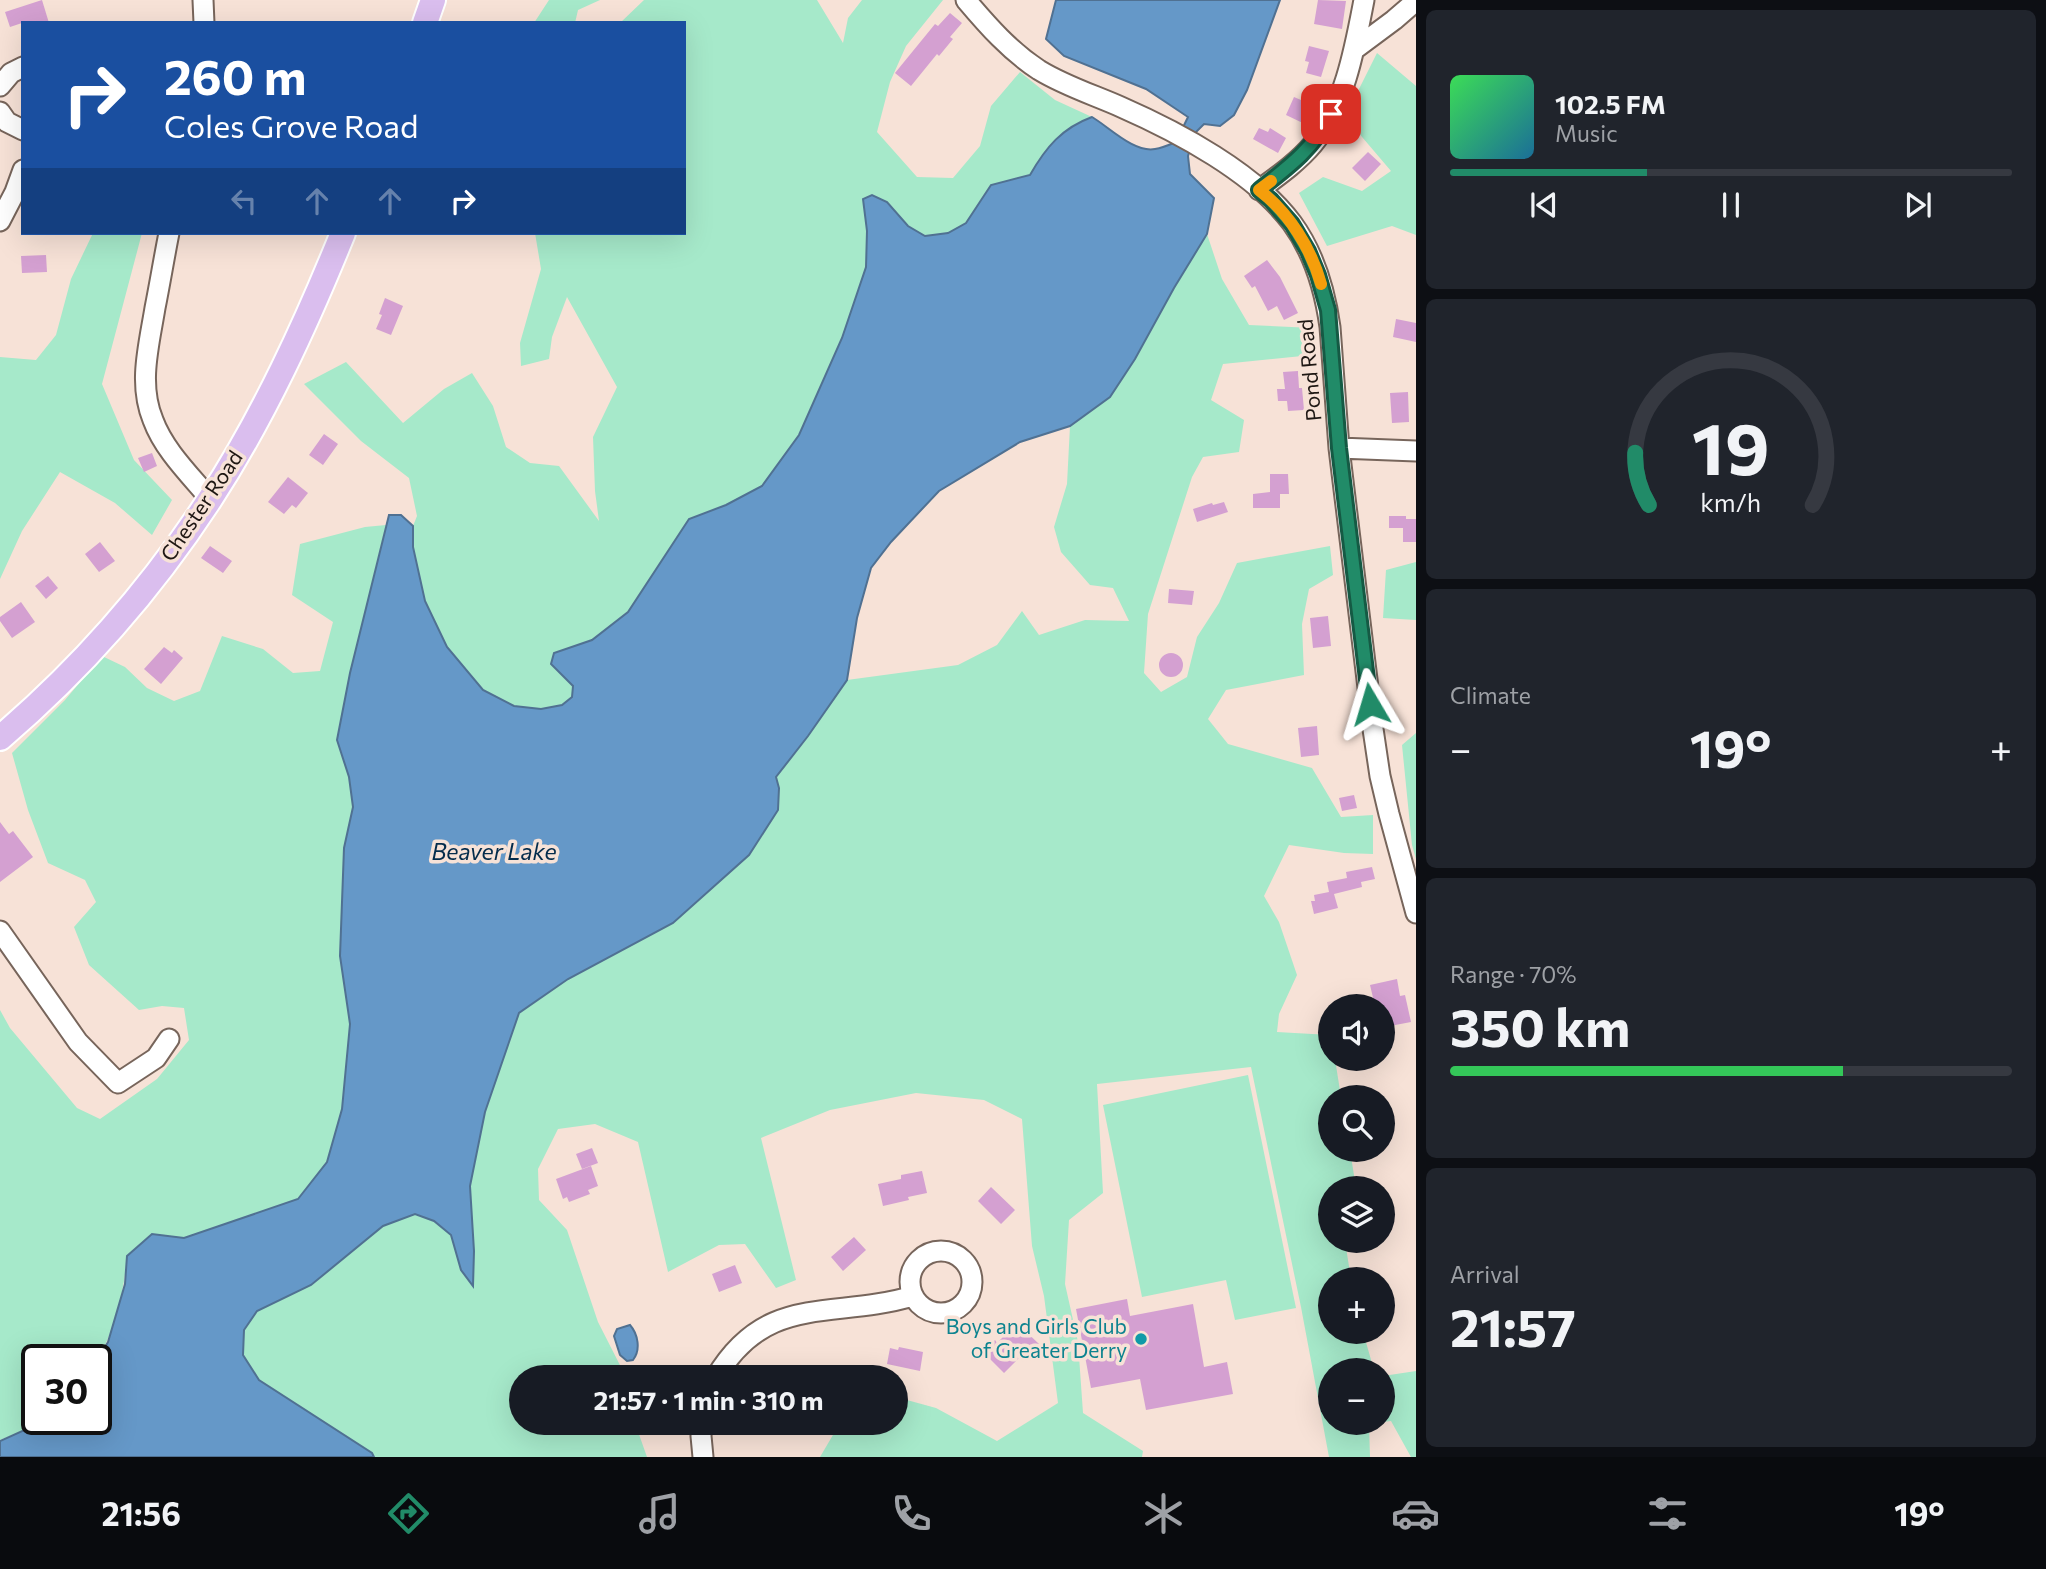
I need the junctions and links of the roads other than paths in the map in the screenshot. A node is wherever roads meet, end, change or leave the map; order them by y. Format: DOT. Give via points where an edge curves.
graph roads {
  1 [pos="203,0"];
  2 [pos="433,0"];
  3 [pos="966,0"];
  4 [pos="1364,0"];
  5 [pos="1416,1"];
  6 [pos="204,21"];
  7 [pos="426,21"];
  8 [pos="1355,49"];
  9 [pos="21,68"];
  10 [pos="0,86"];
  11 [pos="0,112"];
  12 [pos="21,129"];
  13 [pos="21,176"];
  14 [pos="1259,190"];
  15 [pos="0,221"];
  16 [pos="169,235"];
  17 [pos="343,235"];
  18 [pos="1339,448"];
  19 [pos="1416,452"];
  20 [pos="210,499"];
  21 [pos="0,738"];
  22 [pos="1416,913"];
  23 [pos="0,931"];
  24 [pos="169,1039"];
  25 [pos="913,1296"];
  26 [pos="723,1365"];
  27 [pos="701,1435"];
  28 [pos="703,1457"];
  1 -- 6 [label="street"];
  2 -- 7 [label="main road"];
  3 -- 14 [label="street, Pond Road" via="1003,42 1038,69 1158,124 1213,155"];
  4 -- 8 [label="street"];
  5 -- 8 [label="street"];
  8 -- 14 [label="street" via="1331,114 1315,142"];
  9 -- 10 [label="street"];
  11 -- 12 [label="street"];
  13 -- 15 [label="street"];
  14 -- 18 [label="street, Pond Road" via="1292,224 1318,275 1328,310"];
  16 -- 20 [label="street" via="148,347 148,408 160,436"];
  17 -- 20 [label="main road, Chester Road" via="275,385"];
  18 -- 19 [label="street"];
  18 -- 22 [label="street, Pond Road" via="1380,776"];
  20 -- 21 [label="main road, Chester Road" via="95,648"];
  23 -- 24 [label="street" via="78,1042 118,1083 156,1058"];
  25 -- 26 [label="street" via="780,1319 746,1339"];
  27 -- 28 [label="street"];
}
